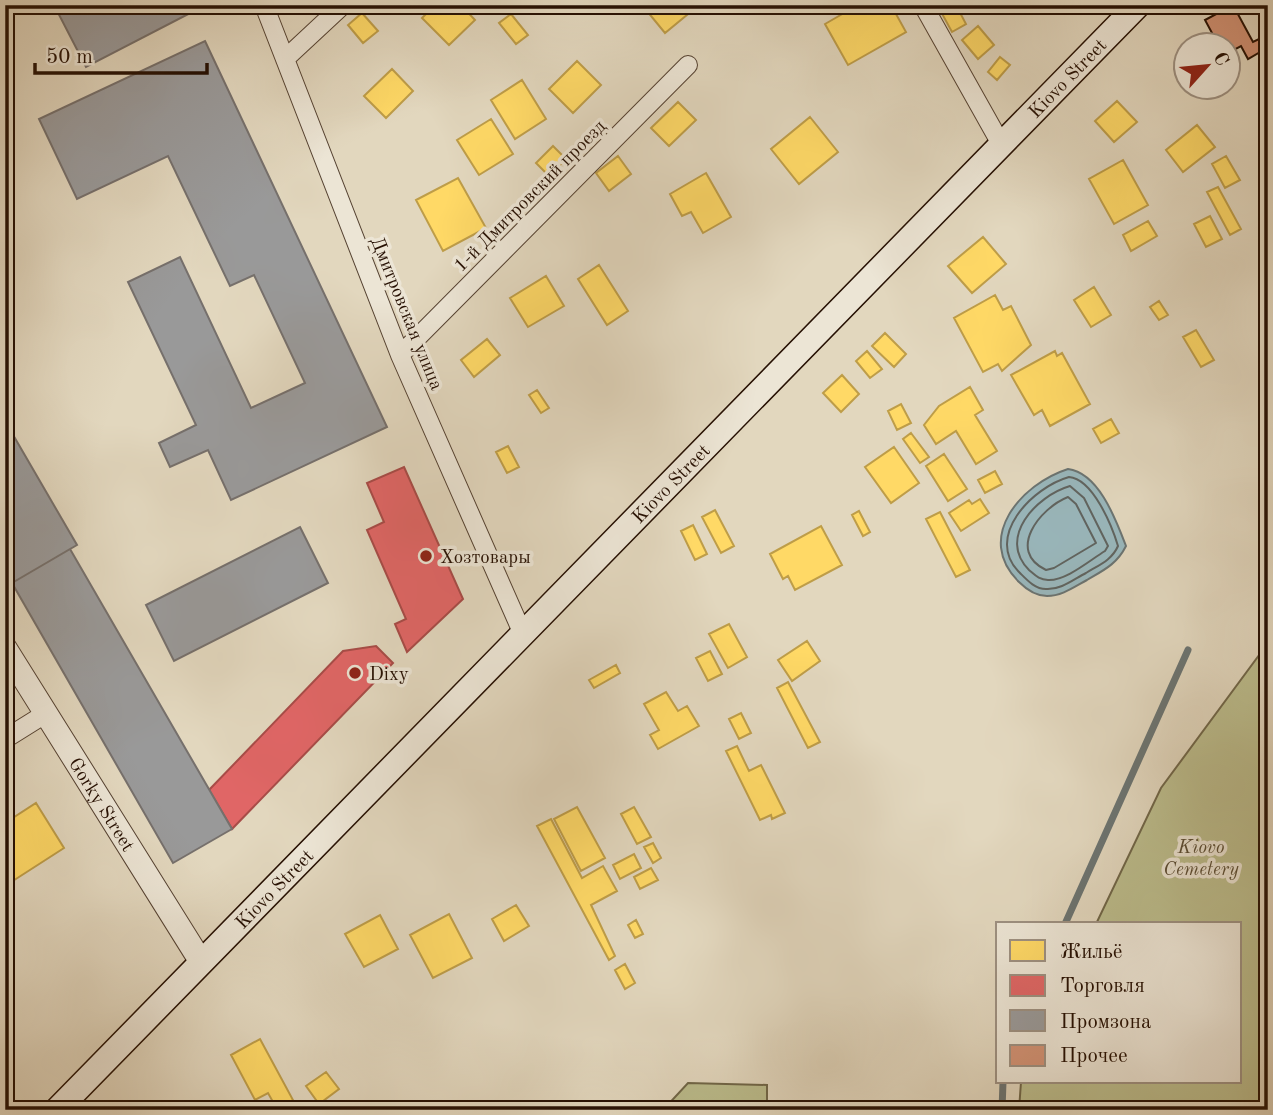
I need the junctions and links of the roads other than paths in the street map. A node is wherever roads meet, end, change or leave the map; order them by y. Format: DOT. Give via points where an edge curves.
graph roads {
  1 [pos="264,5"];
  2 [pos="343,5"];
  3 [pos="923,5"];
  4 [pos="1138,5"];
  5 [pos="285,59"];
  6 [pos="688,65"];
  7 [pos="1001,144"];
  8 [pos="400,355"];
  9 [pos="522,632"];
  10 [pos="5,648"];
  11 [pos="45,714"];
  12 [pos="5,739"];
  13 [pos="200,960"];
  14 [pos="57,1110"];
  1 -- 5 [label="street, Дмитровская улица"];
  2 -- 5 [label="street"];
  3 -- 7 [label="street"];
  4 -- 7 [label="main road, Kiovo Street"];
  5 -- 8 [label="street, Дмитровская улица"];
  6 -- 8 [label="street, 1-й Дмитровский проезд"];
  7 -- 9 [label="main road, Kiovo Street"];
  8 -- 9 [label="street, Дмитровская улица"];
  9 -- 13 [label="main road, Kiovo Street"];
  10 -- 11 [label="street, Gorky Street"];
  11 -- 12 [label="street"];
  11 -- 13 [label="street, Gorky Street"];
  13 -- 14 [label="main road, Kiovo Street"];
}
